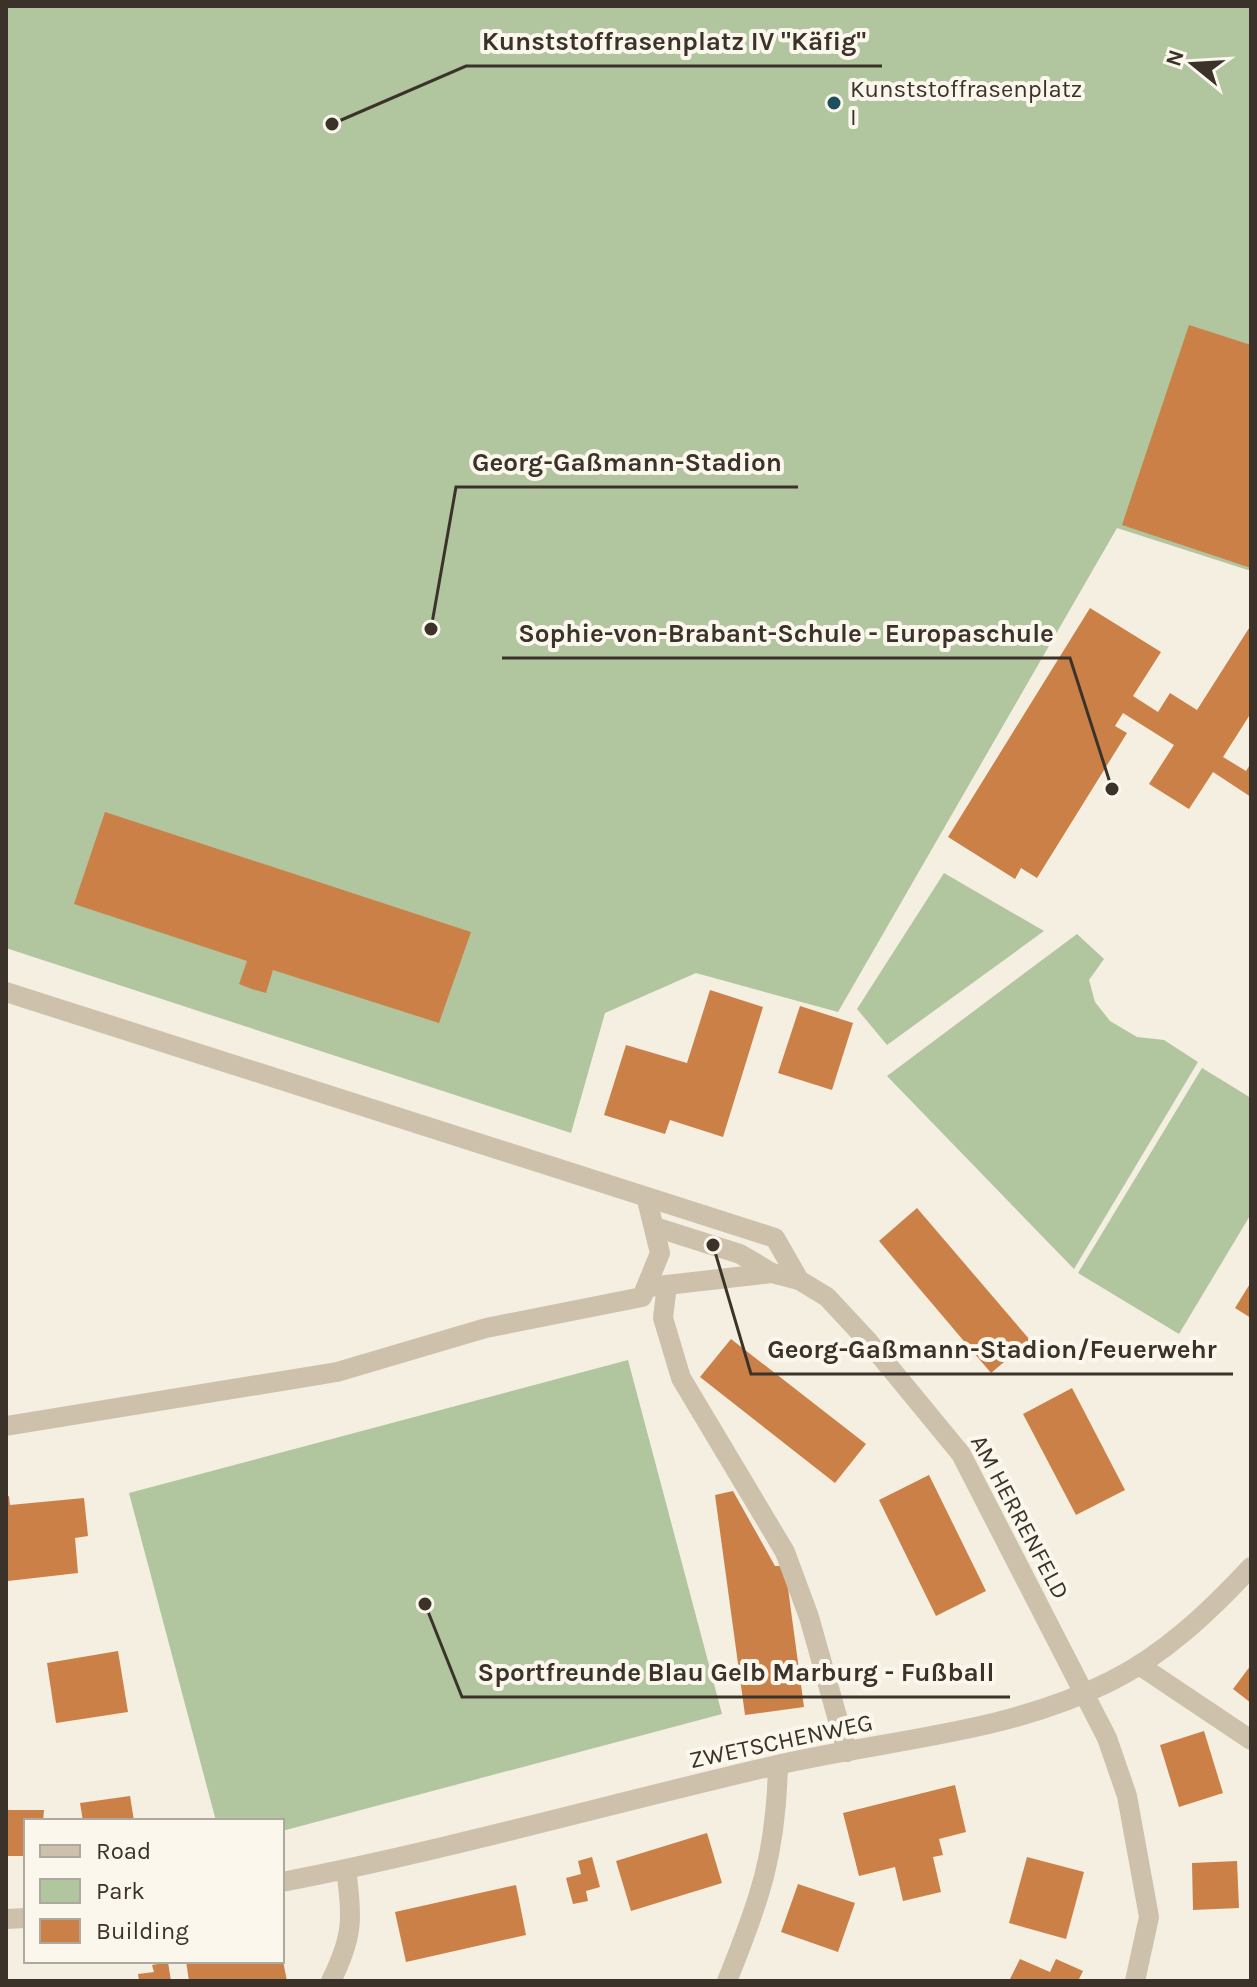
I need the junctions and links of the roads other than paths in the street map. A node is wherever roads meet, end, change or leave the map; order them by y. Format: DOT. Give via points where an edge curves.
graph roads {
  1 [pos="6,992"];
  2 [pos="647,1200"];
  3 [pos="655,1227"];
  4 [pos="772,1273"];
  5 [pos="799,1280"];
  6 [pos="658,1286"];
  7 [pos="6,1426"];
  8 [pos="1251,1567"];
  9 [pos="1139,1665"];
  10 [pos="1084,1693"];
  11 [pos="1251,1740"];
  12 [pos="847,1752"];
  13 [pos="778,1765"];
  14 [pos="346,1870"];
  15 [pos="284,1882"];
  16 [pos="331,1981"];
  17 [pos="727,1981"];
  18 [pos="1135,1981"];
  1 -- 2 [label="street"];
  2 -- 3 [label="street"];
  2 -- 5 [label="street" via="775,1238"];
  3 -- 4 [label="street" via="740,1254"];
  3 -- 6 [label="street"];
  4 -- 5 [label="street, AM HERRENFELD"];
  4 -- 6 [label="street, AM HERRENFELD"];
  5 -- 10 [label="street, AM HERRENFELD" via="827,1297 961,1454"];
  6 -- 7 [label="street, AM HERRENFELD" via="642,1297 486,1328 337,1372"];
  6 -- 12 [label="street" via="681,1378 785,1552"];
  8 -- 9 [label="street, ZWETSCHENWEG" via="1184,1632"];
  9 -- 10 [label="street, ZWETSCHENWEG"];
  9 -- 11 [label="street"];
  10 -- 12 [label="street, ZWETSCHENWEG" via="981,1728"];
  10 -- 18 [label="street, AM HERRENFELD" via="1107,1738 1133,1826 1149,1917"];
  12 -- 13 [label="street, ZWETSCHENWEG"];
  13 -- 14 [label="street, ZWETSCHENWEG"];
  13 -- 17 [label="street" via="771,1858"];
  14 -- 15 [label="street, ZWETSCHENWEG"];
  14 -- 16 [label="street" via="353,1914 345,1952"];
}
